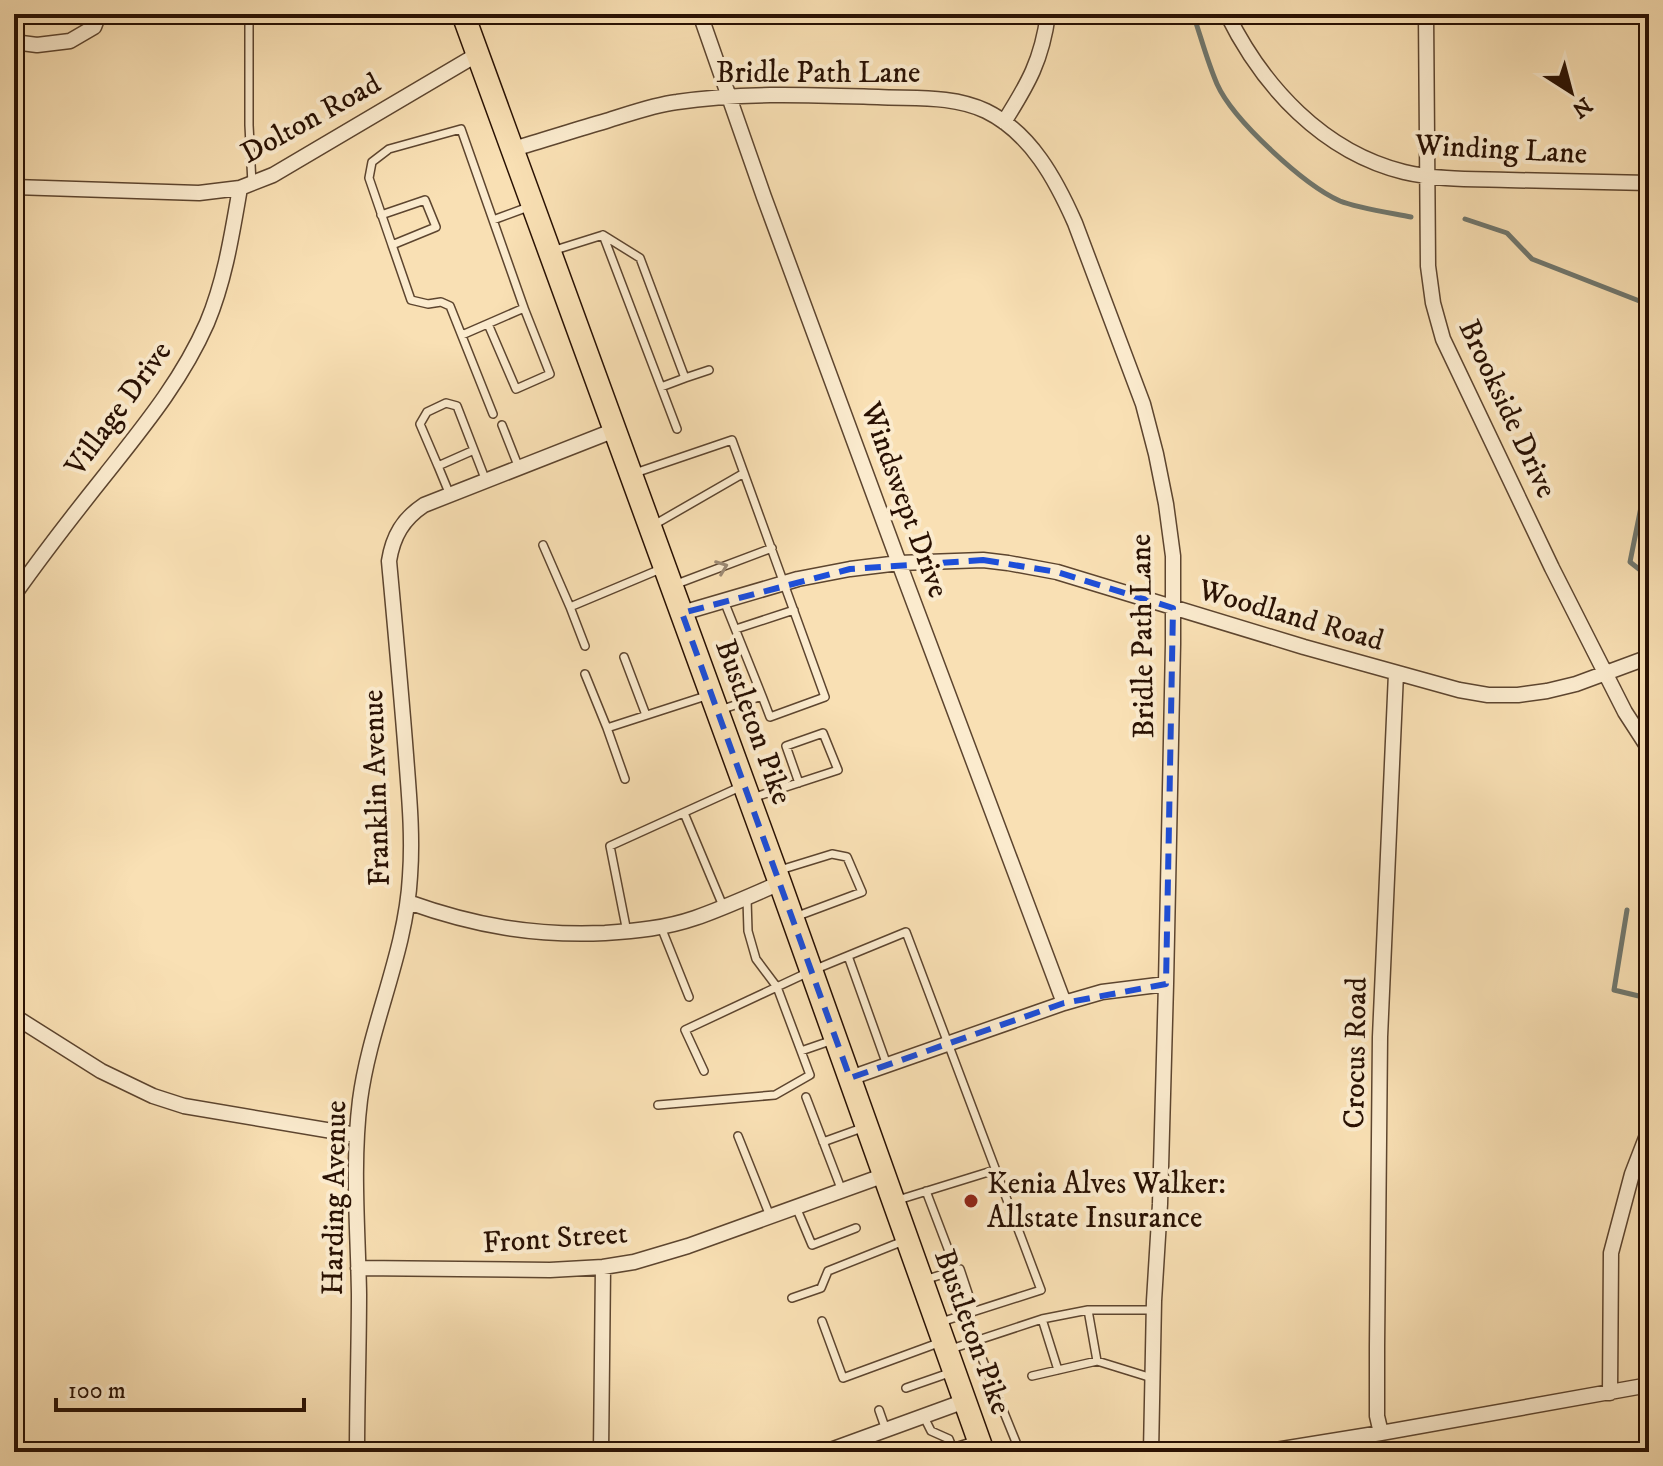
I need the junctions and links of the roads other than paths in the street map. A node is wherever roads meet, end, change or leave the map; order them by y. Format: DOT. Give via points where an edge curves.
graph roads {
  1 [pos="99,14"];
  2 [pos="249,14"];
  3 [pos="463,14"];
  4 [pos="700,14"];
  5 [pos="1048,14"];
  6 [pos="1227,14"];
  7 [pos="1426,14"];
  8 [pos="14,42"];
  9 [pos="478,54"];
  10 [pos="730,98"];
  11 [pos="1004,122"];
  12 [pos="513,149"];
  13 [pos="1426,176"];
  14 [pos="1649,183"];
  15 [pos="246,186"];
  16 [pos="14,187"];
  17 [pos="533,205"];
  18 [pos="381,215"];
  19 [pos="493,220"];
  20 [pos="603,235"];
  21 [pos="392,245"];
  22 [pos="550,252"];
  23 [pos="524,308"];
  24 [pos="488,324"];
  25 [pos="462,335"];
  26 [pos="709,370"];
  27 [pos="685,378"];
  28 [pos="661,387"];
  29 [pos="493,414"];
  30 [pos="502,425"];
  31 [pos="677,429"];
  32 [pos="615,430"];
  33 [pos="474,450"];
  34 [pos="438,466"];
  35 [pos="519,468"];
  36 [pos="744,473"];
  37 [pos="631,474"];
  38 [pos="486,481"];
  39 [pos="450,495"];
  40 [pos="650,527"];
  41 [pos="543,545"];
  42 [pos="772,548"];
  43 [pos="899,563"];
  44 [pos="668,577"];
  45 [pos="784,583"];
  46 [pos="14,595"];
  47 [pos="724,600"];
  48 [pos="570,607"];
  49 [pos="1173,608"];
  50 [pos="794,610"];
  51 [pos="682,613"];
  52 [pos="736,629"];
  53 [pos="585,646"];
  54 [pos="624,657"];
  55 [pos="1649,657"];
  56 [pos="1396,673"];
  57 [pos="1605,673"];
  58 [pos="585,674"];
  59 [pos="762,696"];
  60 [pos="714,702"];
  61 [pos="646,715"];
  62 [pos="607,728"];
  63 [pos="1649,749"];
  64 [pos="625,779"];
  65 [pos="799,783"];
  66 [pos="747,792"];
  67 [pos="684,813"];
  68 [pos="778,877"];
  69 [pos="747,897"];
  70 [pos="408,902"];
  71 [pos="723,907"];
  72 [pos="792,918"];
  73 [pos="661,927"];
  74 [pos="627,932"];
  75 [pos="848,956"];
  76 [pos="811,971"];
  77 [pos="1166,984"];
  78 [pos="777,987"];
  79 [pos="689,997"];
  80 [pos="1064,1003"];
  81 [pos="14,1016"];
  82 [pos="836,1039"];
  83 [pos="947,1044"];
  84 [pos="801,1051"];
  85 [pos="887,1065"];
  86 [pos="704,1071"];
  87 [pos="850,1078"];
  88 [pos="806,1097"];
  89 [pos="658,1105"];
  90 [pos="867,1126"];
  91 [pos="1649,1130"];
  92 [pos="356,1135"];
  93 [pos="738,1136"];
  94 [pos="823,1142"];
  95 [pos="995,1170"];
  96 [pos="885,1175"];
  97 [pos="842,1191"];
  98 [pos="926,1191"];
  99 [pos="894,1201"];
  100 [pos="796,1207"];
  101 [pos="770,1216"];
  102 [pos="856,1228"];
  103 [pos="908,1240"];
  104 [pos="950,1254"];
  105 [pos="603,1267"];
  106 [pos="358,1268"];
  107 [pos="922,1280"];
  108 [pos="792,1298"];
  109 [pos="1088,1310"];
  110 [pos="1154,1310"];
  111 [pos="974,1311"];
  112 [pos="1042,1319"];
  113 [pos="822,1321"];
  114 [pos="975,1341"];
  115 [pos="946,1347"];
  116 [pos="1097,1361"];
  117 [pos="1058,1370"];
  118 [pos="1032,1376"];
  119 [pos="1152,1378"];
  120 [pos="1649,1385"];
  121 [pos="906,1388"];
  122 [pos="1610,1393"];
  123 [pos="965,1401"];
  124 [pos="879,1410"];
  125 [pos="924,1416"];
  126 [pos="886,1430"];
  127 [pos="1381,1433"];
  128 [pos="981,1446"];
  129 [pos="953,1450"];
  130 [pos="357,1452"];
  131 [pos="601,1452"];
  132 [pos="825,1452"];
  133 [pos="1020,1452"];
  134 [pos="1151,1452"];
  135 [pos="1263,1452"];
  1 -- 8 [label="street" via="94,27 70,41"];
  2 -- 15 [label="lane"];
  3 -- 9 [label="main road, Bustleton Pike"];
  4 -- 10 [label="street, Windswept Drive"];
  5 -- 11 [label="street" via="1038,61"];
  6 -- 13 [label="street, Winding Lane" via="1274,87 1324,136 1370,161"];
  7 -- 13 [label="street, Brookside Drive"];
  9 -- 12 [label="main road, Bustleton Pike"];
  9 -- 15 [label="street, Dolton Road"];
  10 -- 11 [label="street, Bridle Path Lane" via="944,99"];
  10 -- 12 [label="street, Bridle Path Lane" via="651,107"];
  10 -- 43 [label="street, Windswept Drive"];
  11 -- 49 [label="street, Bridle Path Lane" via="1028,145 1062,194 1127,360 1166,504"];
  12 -- 17 [label="main road, Bustleton Pike"];
  13 -- 14 [label="street, Winding Lane"];
  13 -- 57 [label="street, Brookside Drive" via="1428,266 1443,339"];
  15 -- 16 [label="street, Dolton Road" via="199,193"];
  15 -- 46 [label="street, Village Drive" via="217,295 183,370"];
  17 -- 19 [label="lane"];
  17 -- 22 [label="main road, Bustleton Pike"];
  18 -- 19 [label="lane" via="369,178 372,162 389,149 461,129"];
  18 -- 21 [label="lane"];
  18 -- 21 [label="lane" via="425,200 436,227"];
  19 -- 23 [label="lane"];
  20 -- 22 [label="lane"];
  20 -- 27 [label="lane" via="640,258"];
  20 -- 28 [label="lane"];
  21 -- 25 [label="lane" via="411,300 450,306"];
  22 -- 32 [label="main road, Bustleton Pike"];
  23 -- 24 [label="lane"];
  23 -- 24 [label="lane" via="550,374 516,389"];
  24 -- 25 [label="lane"];
  25 -- 29 [label="lane"];
  26 -- 27 [label="lane"];
  27 -- 28 [label="lane"];
  28 -- 31 [label="lane"];
  30 -- 35 [label="lane"];
  32 -- 35 [label="street, Franklin Avenue"];
  32 -- 37 [label="main road, Bustleton Pike"];
  33 -- 34 [label="lane"];
  33 -- 34 [label="lane" via="457,406 446,403 427,412 420,424"];
  33 -- 38 [label="lane"];
  34 -- 39 [label="lane"];
  35 -- 38 [label="street, Franklin Avenue"];
  36 -- 37 [label="lane" via="732,440"];
  36 -- 40 [label="lane"];
  36 -- 42 [label="lane"];
  37 -- 40 [label="main road, Bustleton Pike"];
  38 -- 39 [label="street, Franklin Avenue"];
  39 -- 70 [label="street, Franklin Avenue" via="424,505 400,527 389,561 411,826"];
  40 -- 44 [label="main road, Bustleton Pike"];
  41 -- 48 [label="lane"];
  44 -- 42 [label="lane, one-way"];
  42 -- 45 [label="lane"];
  43 -- 45 [label="street, Woodland Road"];
  43 -- 49 [label="street, Woodland Road" via="970,560 1032,567"];
  43 -- 80 [label="street, Windswept Drive"];
  44 -- 48 [label="lane"];
  44 -- 51 [label="main road, Bustleton Pike"];
  45 -- 47 [label="street, Woodland Road"];
  45 -- 50 [label="lane"];
  47 -- 51 [label="street, Woodland Road"];
  47 -- 52 [label="lane"];
  48 -- 53 [label="lane"];
  49 -- 56 [label="street, Woodland Road"];
  49 -- 77 [label="street, Bridle Path Lane"];
  50 -- 52 [label="lane"];
  50 -- 59 [label="lane" via="825,697 770,717"];
  51 -- 60 [label="main road, Bustleton Pike"];
  52 -- 59 [label="lane"];
  54 -- 61 [label="lane"];
  55 -- 57 [label="street, Woodland Road"];
  56 -- 57 [label="street, Woodland Road" via="1488,695 1547,691"];
  56 -- 127 [label="street, Crocus Road" via="1380,1037"];
  57 -- 63 [label="street, Brookside Drive"];
  58 -- 62 [label="lane"];
  59 -- 60 [label="lane"];
  60 -- 61 [label="lane"];
  60 -- 66 [label="main road, Bustleton Pike"];
  61 -- 62 [label="lane"];
  62 -- 64 [label="lane"];
  65 -- 65 [label="lane" via="838,770 823,733 786,746"];
  65 -- 66 [label="lane"];
  66 -- 67 [label="lane"];
  66 -- 68 [label="main road, Bustleton Pike"];
  67 -- 71 [label="lane"];
  67 -- 74 [label="lane" via="610,846"];
  68 -- 69 [label="street, Franklin Avenue"];
  68 -- 72 [label="main road, Bustleton Pike"];
  68 -- 72 [label="lane" via="832,854 847,857 862,892"];
  69 -- 71 [label="street, Franklin Avenue"];
  69 -- 78 [label="lane" via="756,959"];
  70 -- 74 [label="street, Franklin Avenue" via="512,930"];
  70 -- 92 [label="street, Harding Avenue" via="360,1097"];
  71 -- 73 [label="street, Franklin Avenue"];
  72 -- 76 [label="main road, Bustleton Pike"];
  73 -- 74 [label="street, Franklin Avenue"];
  73 -- 79 [label="lane"];
  75 -- 76 [label="lane"];
  75 -- 83 [label="lane" via="906,932"];
  75 -- 85 [label="lane"];
  76 -- 78 [label="lane"];
  76 -- 82 [label="main road, Bustleton Pike"];
  77 -- 80 [label="street"];
  77 -- 110 [label="street, Bridle Path Lane"];
  78 -- 84 [label="lane"];
  78 -- 86 [label="lane" via="685,1030"];
  80 -- 83 [label="street"];
  81 -- 92 [label="street" via="101,1071 153,1096"];
  82 -- 84 [label="lane"];
  82 -- 87 [label="main road, Bustleton Pike"];
  83 -- 85 [label="street"];
  83 -- 95 [label="lane"];
  84 -- 89 [label="lane" via="810,1075 775,1095"];
  85 -- 87 [label="street"];
  87 -- 90 [label="main road, Bustleton Pike"];
  88 -- 94 [label="lane"];
  90 -- 94 [label="lane"];
  90 -- 96 [label="main road, Bustleton Pike"];
  91 -- 122 [label="street" via="1611,1253"];
  92 -- 106 [label="street, Harding Avenue"];
  93 -- 101 [label="lane"];
  94 -- 97 [label="lane"];
  95 -- 98 [label="lane"];
  95 -- 111 [label="lane" via="1041,1290"];
  96 -- 97 [label="street, Front Street"];
  96 -- 99 [label="main road, Bustleton Pike"];
  97 -- 100 [label="street, Front Street"];
  98 -- 99 [label="lane"];
  98 -- 104 [label="lane"];
  99 -- 103 [label="main road, Bustleton Pike"];
  100 -- 101 [label="street, Front Street"];
  100 -- 102 [label="lane" via="812,1245"];
  101 -- 105 [label="street, Front Street" via="661,1255"];
  103 -- 107 [label="main road, Bustleton Pike"];
  103 -- 108 [label="lane" via="828,1271 821,1288"];
  105 -- 106 [label="street, Front Street"];
  105 -- 131 [label="street"];
  106 -- 130 [label="street, Harding Avenue"];
  107 -- 111 [label="lane" via="960,1269"];
  107 -- 115 [label="main road, Bustleton Pike"];
  109 -- 110 [label="lane"];
  109 -- 112 [label="lane"];
  109 -- 116 [label="lane"];
  110 -- 119 [label="street, Bridle Path Lane"];
  111 -- 115 [label="lane"];
  112 -- 114 [label="lane"];
  112 -- 117 [label="lane"];
  113 -- 115 [label="lane" via="843,1378"];
  114 -- 115 [label="lane"];
  114 -- 133 [label="lane"];
  115 -- 121 [label="lane"];
  115 -- 123 [label="main road, Bustleton Pike"];
  116 -- 117 [label="lane"];
  116 -- 119 [label="lane"];
  117 -- 118 [label="lane"];
  119 -- 134 [label="street, Bridle Path Lane"];
  120 -- 122 [label="street"];
  122 -- 127 [label="street"];
  123 -- 125 [label="street"];
  123 -- 128 [label="main road, Bustleton Pike"];
  124 -- 126 [label="lane"];
  125 -- 126 [label="street"];
  125 -- 129 [label="lane" via="931,1431 949,1439"];
  126 -- 132 [label="street"];
  127 -- 135 [label="street"];
  128 -- 129 [label="lane"];
}
